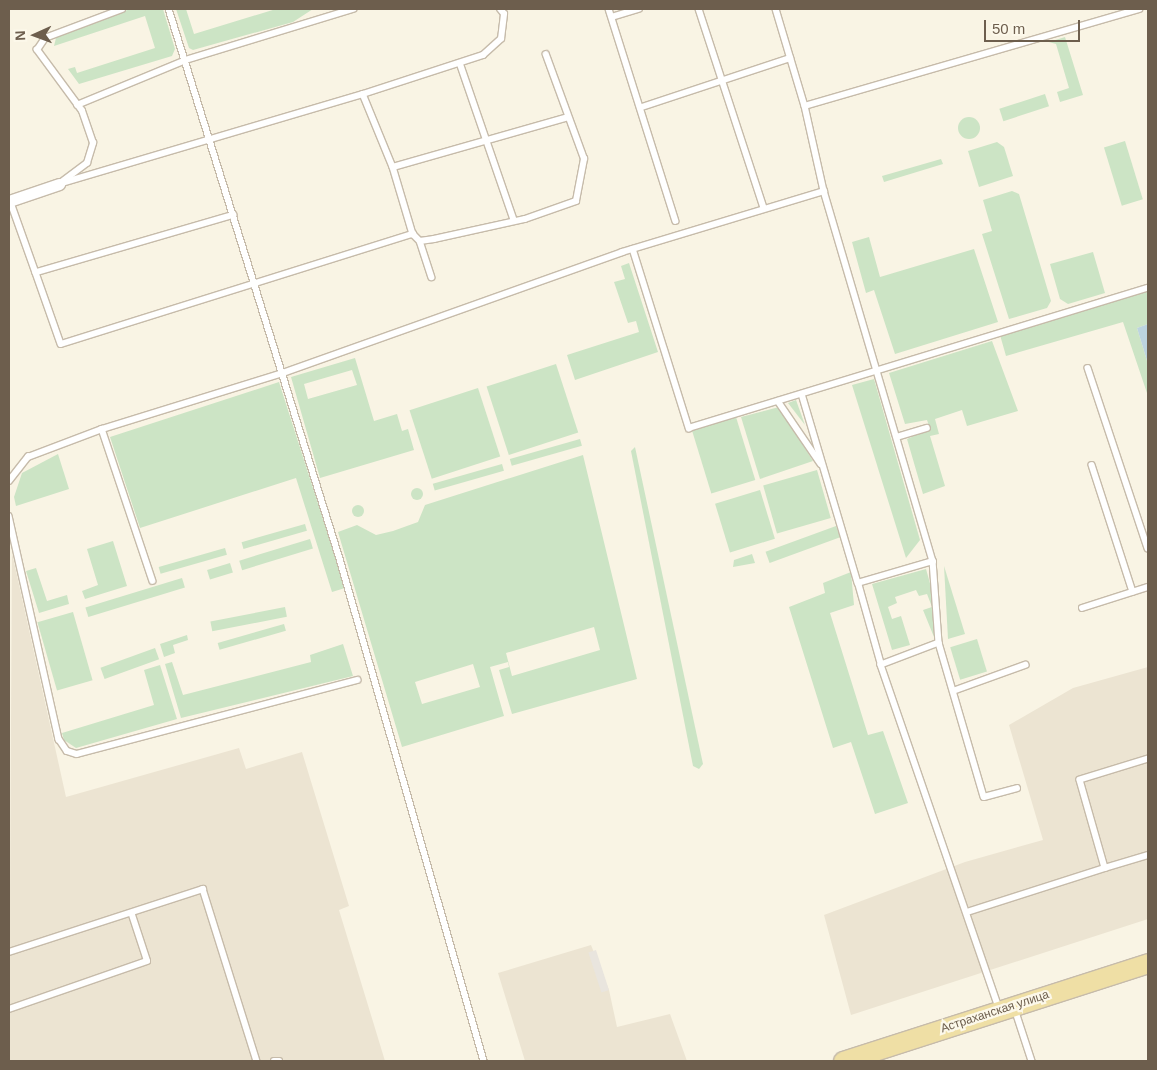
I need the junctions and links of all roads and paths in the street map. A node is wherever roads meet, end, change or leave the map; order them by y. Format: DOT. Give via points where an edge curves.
graph roads {
  1 [pos="122,9"];
  2 [pos="169,9"];
  3 [pos="353,9"];
  4 [pos="500,9"];
  5 [pos="610,9"];
  6 [pos="639,9"];
  7 [pos="700,9"];
  8 [pos="776,9"];
  9 [pos="1139,9"];
  10 [pos="333,12"];
  11 [pos="612,17"];
  12 [pos="546,55"];
  13 [pos="790,58"];
  14 [pos="186,60"];
  15 [pos="460,62"];
  16 [pos="725,80"];
  17 [pos="363,94"];
  18 [pos="77,105"];
  19 [pos="805,106"];
  20 [pos="642,107"];
  21 [pos="568,116"];
  22 [pos="211,140"];
  23 [pos="488,140"];
  24 [pos="393,167"];
  25 [pos="60,184"];
  26 [pos="824,191"];
  27 [pos="10,201"];
  28 [pos="764,208"];
  29 [pos="234,215"];
  30 [pos="514,220"];
  31 [pos="676,220"];
  32 [pos="413,234"];
  33 [pos="420,241"];
  34 [pos="633,249"];
  35 [pos="36,273"];
  36 [pos="432,277"];
  37 [pos="254,280"];
  38 [pos="1148,288"];
  39 [pos="1088,368"];
  40 [pos="878,372"];
  41 [pos="283,373"];
  42 [pos="802,394"];
  43 [pos="778,401"];
  44 [pos="927,428"];
  45 [pos="102,429"];
  46 [pos="897,437"];
  47 [pos="1092,465"];
  48 [pos="825,470"];
  49 [pos="9,481"];
  50 [pos="9,516"];
  51 [pos="1148,548"];
  52 [pos="933,561"];
  53 [pos="153,580"];
  54 [pos="858,584"];
  55 [pos="1148,587"];
  56 [pos="1133,592"];
  57 [pos="1082,608"];
  58 [pos="939,643"];
  59 [pos="881,665"];
  60 [pos="1026,665"];
  61 [pos="356,680"];
  62 [pos="953,691"];
  63 [pos="1148,759"];
  64 [pos="1017,788"];
  65 [pos="1148,855"];
  66 [pos="1104,868"];
  67 [pos="967,912"];
  68 [pos="132,915"];
  69 [pos="9,952"];
  70 [pos="1148,963"];
  71 [pos="1007,1008"];
  72 [pos="9,1009"];
  73 [pos="257,1061"];
  74 [pos="274,1061"];
  75 [pos="279,1061"];
  76 [pos="484,1061"];
  77 [pos="843,1061"];
  78 [pos="1032,1061"];
  1 -- 18 [label="lane" via="45,38 37,50"];
  2 -- 14 [label="lane"];
  3 -- 10 [label="lane"];
  4 -- 15 [label="lane" via="504,14 501,39 483,55"];
  5 -- 11 [label="lane"];
  6 -- 11 [label="lane"];
  7 -- 16 [label="lane"];
  8 -- 13 [label="lane"];
  9 -- 19 [label="lane"];
  10 -- 14 [label="lane"];
  11 -- 20 [label="lane"];
  12 -- 21 [label="lane"];
  13 -- 16 [label="lane"];
  13 -- 19 [label="lane"];
  14 -- 18 [label="lane"];
  14 -- 22 [label="lane"];
  15 -- 17 [label="lane"];
  15 -- 23 [label="lane"];
  16 -- 20 [label="lane"];
  16 -- 28 [label="lane"];
  17 -- 22 [label="lane"];
  17 -- 24 [label="lane"];
  18 -- 25 [label="lane" via="93,143 86,163"];
  19 -- 26 [label="lane"];
  20 -- 31 [label="lane"];
  21 -- 23 [label="lane"];
  21 -- 30 [label="lane" via="584,159 576,201"];
  22 -- 25 [label="lane"];
  22 -- 29 [label="lane"];
  23 -- 24 [label="lane"];
  23 -- 30 [label="lane"];
  24 -- 32 [label="lane"];
  25 -- 27 [label="street"];
  26 -- 28 [label="lane"];
  26 -- 40 [label="lane"];
  27 -- 35 [label="lane"];
  28 -- 34 [label="lane"];
  29 -- 35 [label="lane"];
  29 -- 37 [label="lane"];
  30 -- 33 [label="lane"];
  32 -- 33 [label="lane"];
  32 -- 37 [label="lane"];
  33 -- 36 [label="lane"];
  34 -- 41 [label="lane"];
  34 -- 43 [label="lane" via="690,428"];
  35 -- 37 [label="lane" via="61,344"];
  37 -- 41 [label="lane"];
  38 -- 40 [label="lane"];
  39 -- 51 [label="lane"];
  40 -- 42 [label="lane"];
  40 -- 46 [label="lane"];
  41 -- 45 [label="lane"];
  41 -- 76 [label="lane"];
  42 -- 43 [label="lane"];
  42 -- 48 [label="lane"];
  43 -- 48 [label="lane"];
  44 -- 46 [label="lane"];
  45 -- 49 [label="lane" via="28,457"];
  45 -- 53 [label="lane"];
  46 -- 52 [label="lane"];
  47 -- 56 [label="lane"];
  48 -- 54 [label="lane"];
  50 -- 61 [label="lane" via="59,739 67,751 77,754"];
  52 -- 54 [label="lane"];
  52 -- 58 [label="lane"];
  54 -- 59 [label="lane"];
  55 -- 56 [label="lane"];
  56 -- 57 [label="lane"];
  58 -- 59 [label="lane"];
  58 -- 62 [label="lane"];
  59 -- 67 [label="lane"];
  60 -- 62 [label="lane"];
  62 -- 64 [label="lane" via="984,797"];
  63 -- 66 [label="lane" via="1080,780"];
  65 -- 66 [label="lane"];
  66 -- 67 [label="lane"];
  67 -- 71 [label="lane"];
  68 -- 69 [label="lane"];
  68 -- 72 [label="lane" via="147,960"];
  68 -- 73 [label="lane" via="203,889"];
  70 -- 71 [label="main road, Астраханская улица"];
  71 -- 77 [label="main road, Астраханская улица"];
  71 -- 78 [label="lane"];
  74 -- 75 [label="lane"];
}
